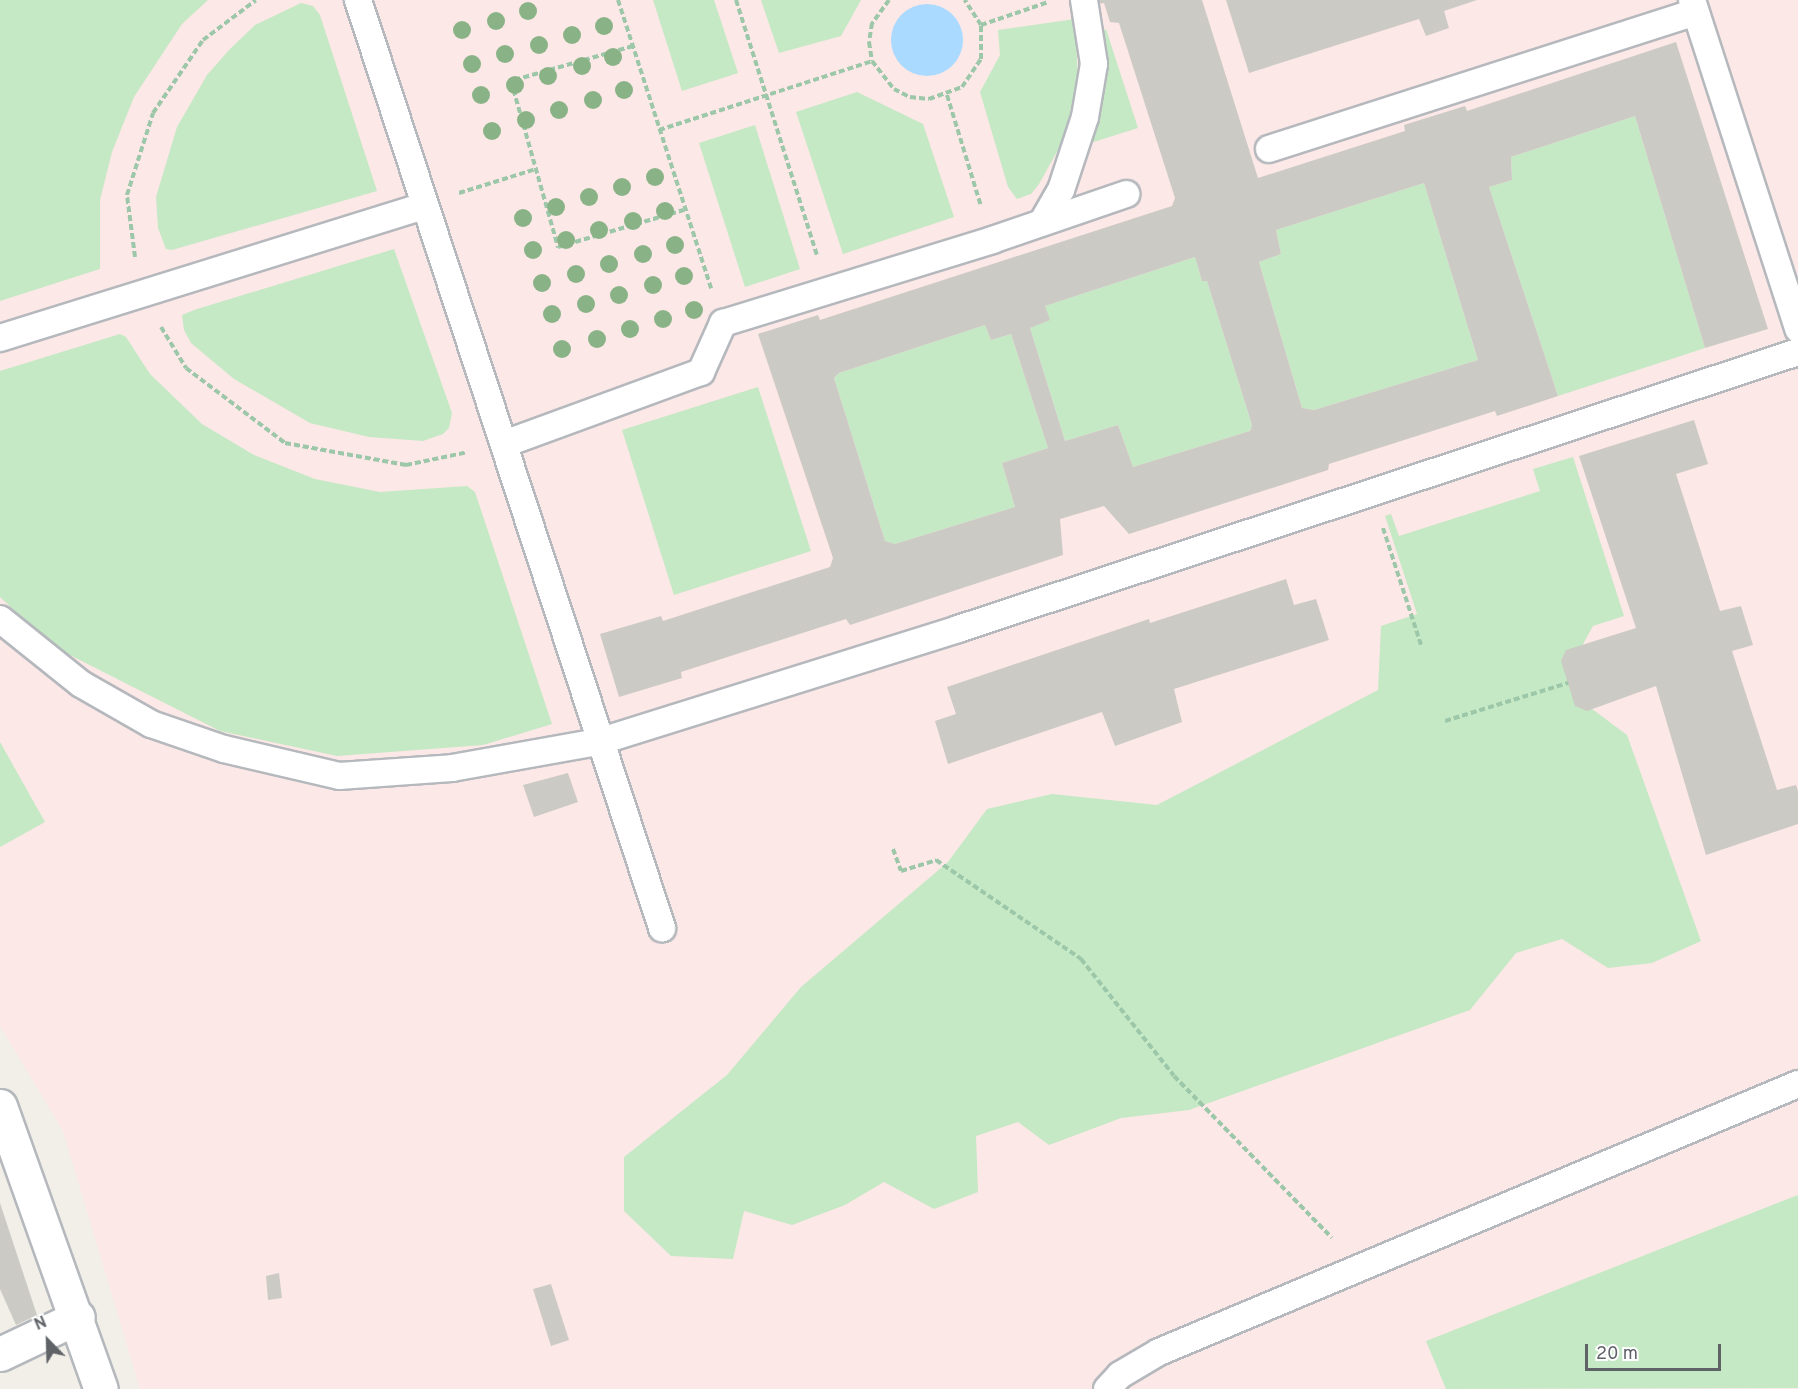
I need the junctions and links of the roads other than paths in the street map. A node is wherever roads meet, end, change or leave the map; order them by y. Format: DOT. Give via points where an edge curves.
graph roads {
  1 [pos="358,0"];
  2 [pos="1084,0"];
  3 [pos="1694,6"];
  4 [pos="1269,149"];
  5 [pos="1126,194"];
  6 [pos="423,206"];
  7 [pos="1043,221"];
  8 [pos="1789,273"];
  9 [pos="1798,329"];
  10 [pos="0,338"];
  11 [pos="1798,352"];
  12 [pos="504,444"];
  13 [pos="0,619"];
  14 [pos="598,742"];
  15 [pos="662,928"];
  16 [pos="1798,1084"];
  17 [pos="0,1106"];
  18 [pos="78,1317"];
  19 [pos="0,1354"];
  20 [pos="101,1389"];
  21 [pos="1107,1389"];
  1 -- 6 [label="lane"];
  2 -- 7 [label="lane" via="1094,64 1085,117 1061,190"];
  3 -- 4 [label="lane"];
  3 -- 8 [label="lane"];
  5 -- 7 [label="lane"];
  6 -- 10 [label="lane"];
  6 -- 12 [label="lane"];
  7 -- 12 [label="lane" via="723,323 701,372"];
  8 -- 9 [label="lane"];
  11 -- 14 [label="lane" via="946,633"];
  12 -- 14 [label="lane"];
  13 -- 14 [label="lane" via="81,684 151,724 224,749 339,776 452,768"];
  14 -- 15 [label="lane"];
  16 -- 21 [label="lane" via="1159,1352 1120,1375"];
  17 -- 18 [label="street"];
  18 -- 19 [label="street"];
  18 -- 20 [label="street"];
}
